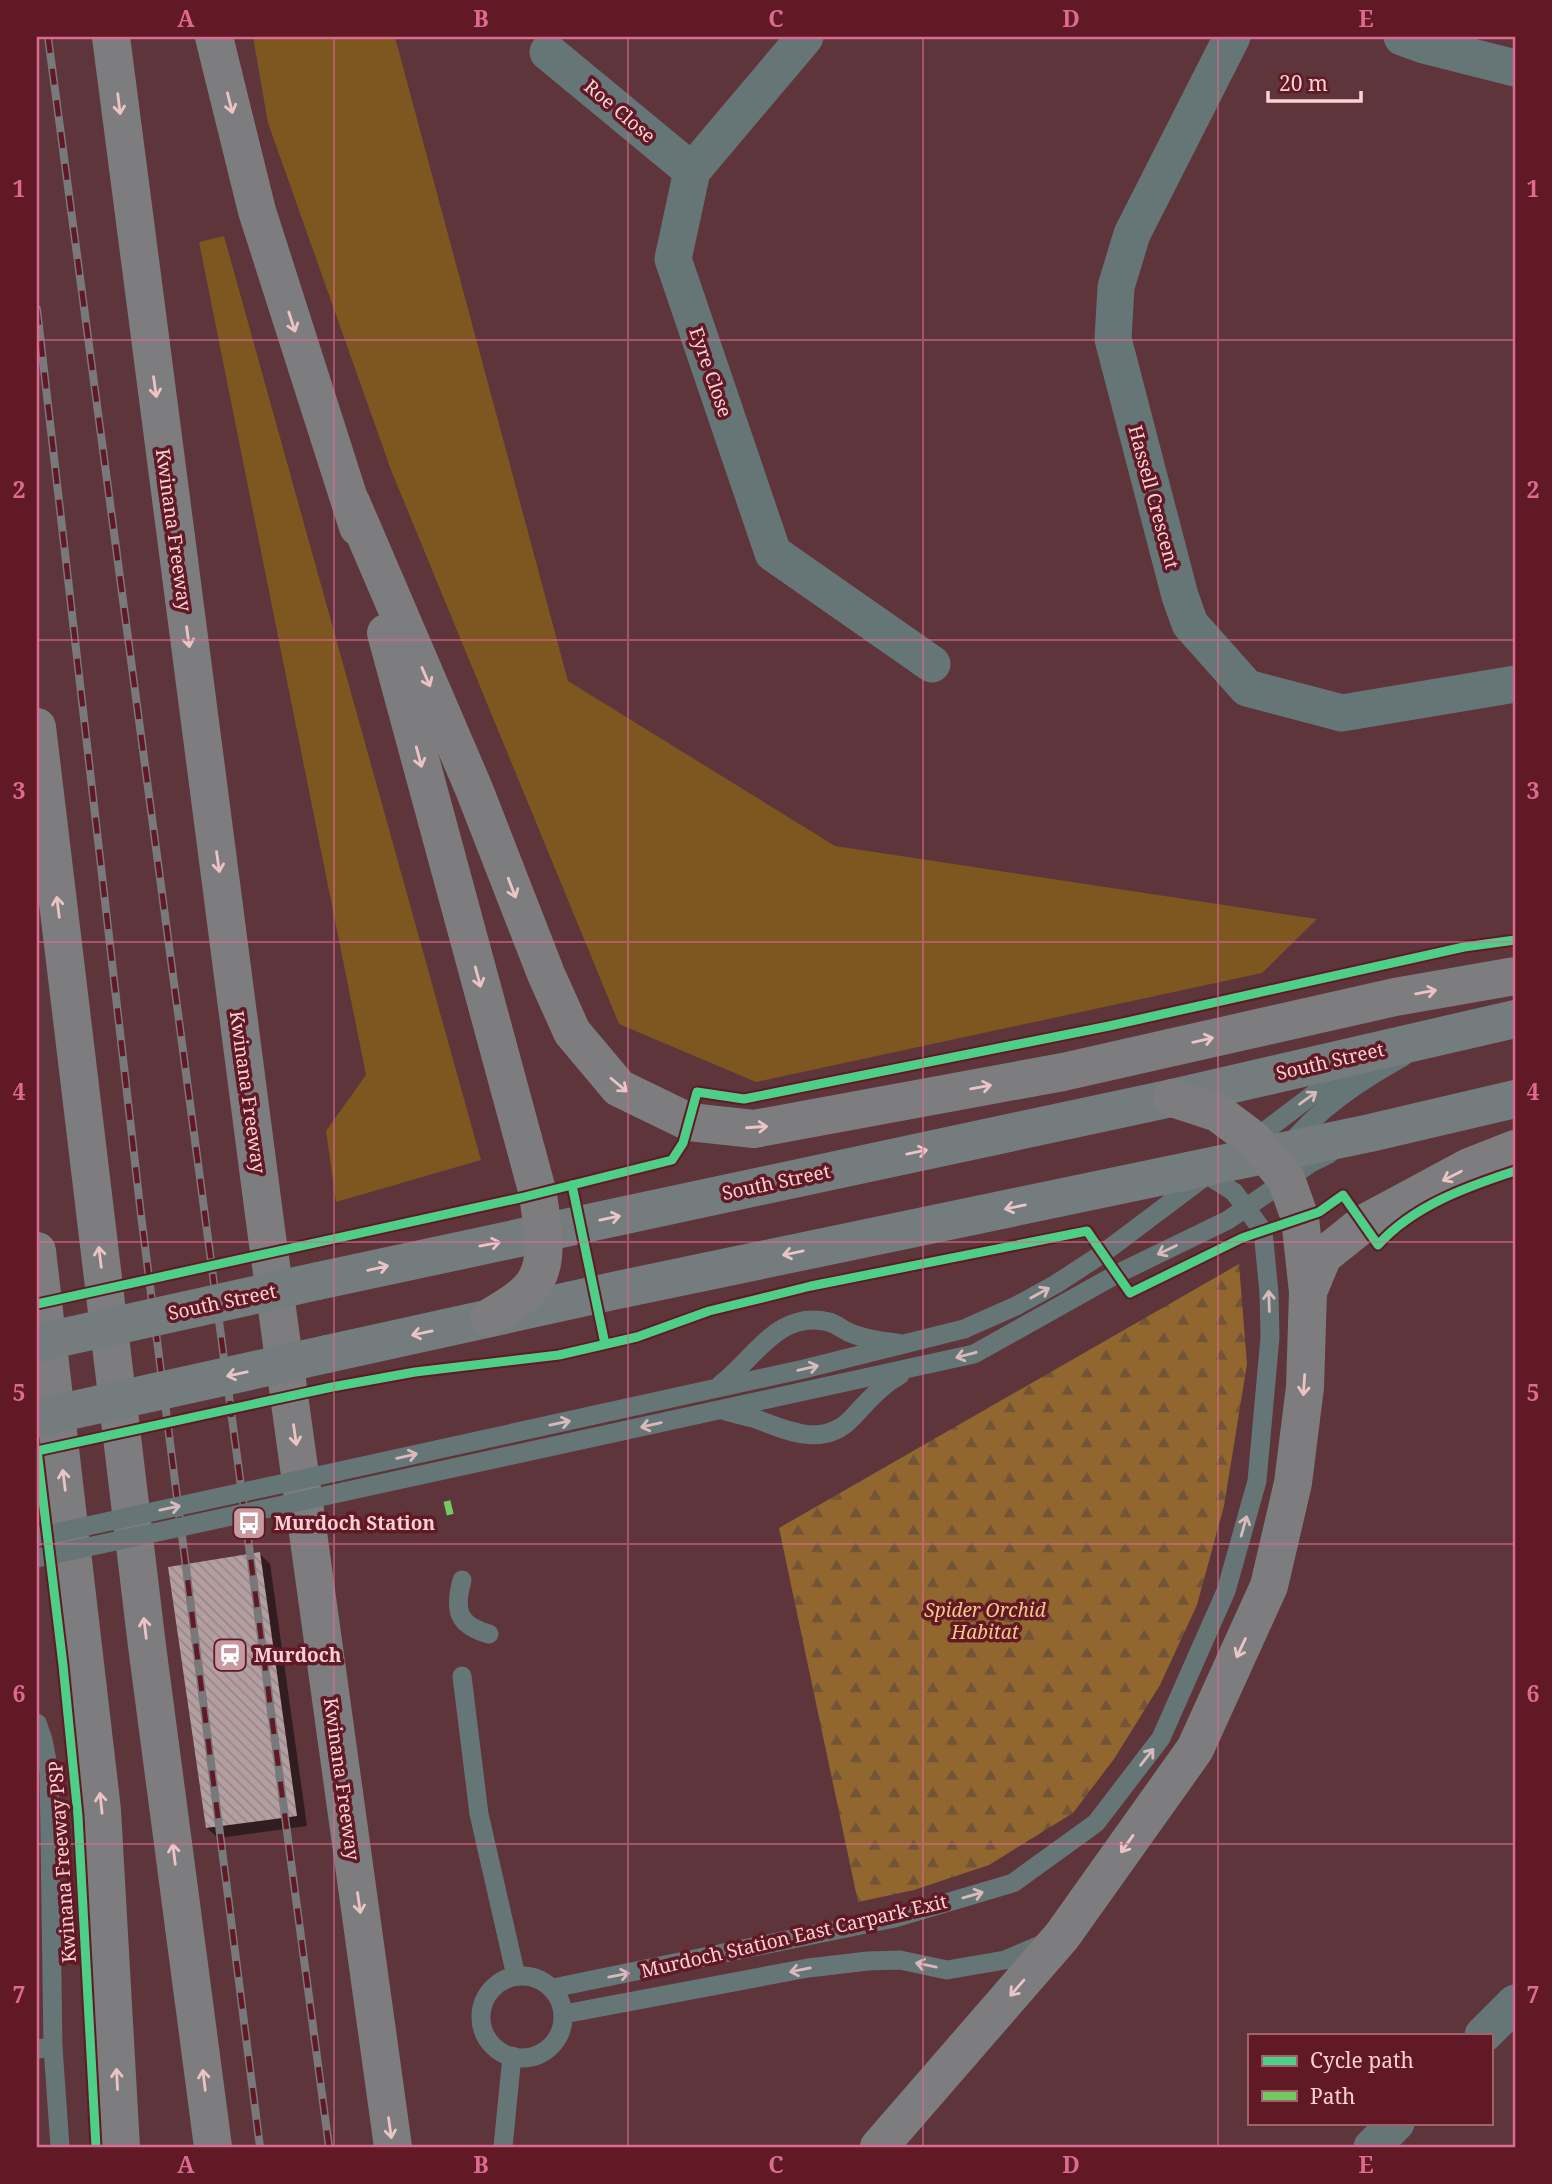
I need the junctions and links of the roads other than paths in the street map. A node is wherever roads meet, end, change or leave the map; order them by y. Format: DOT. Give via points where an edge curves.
graph roads {
  1 [pos="111,37"];
  2 [pos="214,37"];
  3 [pos="805,37"];
  4 [pos="1232,37"];
  5 [pos="1402,37"];
  6 [pos="548,52"];
  7 [pos="1515,68"];
  8 [pos="692,170"];
  9 [pos="351,502"];
  10 [pos="932,664"];
  11 [pos="1515,684"];
  12 [pos="37,727"];
  13 [pos="1515,976"];
  14 [pos="1515,1019"];
  15 [pos="1444,1035"];
  16 [pos="1172,1098"];
  17 [pos="1515,1099"];
  18 [pos="1515,1149"];
  19 [pos="1272,1164"];
  20 [pos="1205,1170"];
  21 [pos="1246,1207"];
  22 [pos="1263,1230"];
  23 [pos="543,1233"];
  24 [pos="37,1251"];
  25 [pos="1308,1292"];
  26 [pos="489,1318"];
  27 [pos="848,1332"];
  28 [pos="37,1343"];
  29 [pos="908,1343"];
  30 [pos="760,1348"];
  31 [pos="864,1355"];
  32 [pos="916,1367"];
  33 [pos="869,1377"];
  34 [pos="752,1380"];
  35 [pos="715,1389"];
  36 [pos="758,1402"];
  37 [pos="861,1407"];
  38 [pos="718,1410"];
  39 [pos="37,1418"];
  40 [pos="789,1432"];
  41 [pos="37,1537"];
  42 [pos="37,1558"];
  43 [pos="462,1580"];
  44 [pos="489,1634"];
  45 [pos="462,1676"];
  46 [pos="39,1735"];
  47 [pos="1062,1936"];
  48 [pos="659,1967"];
  49 [pos="516,1976"];
  50 [pos="553,1988"];
  51 [pos="694,1991"];
  52 [pos="1515,2003"];
  53 [pos="564,2014"];
  54 [pos="1484,2034"];
  55 [pos="45,2048"];
  56 [pos="512,2056"];
  57 [pos="1395,2124"];
  58 [pos="60,2147"];
  59 [pos="121,2147"];
  60 [pos="213,2147"];
  61 [pos="393,2147"];
  62 [pos="503,2147"];
  63 [pos="879,2147"];
  64 [pos="1372,2147"];
  1 -- 61 [label="highway, Kwinana Freeway, one-way" via="265,1222"];
  2 -- 9 [label="highway, one-way" via="257,211"];
  3 -- 8 [label="street, Eyre Close"];
  4 -- 11 [label="street, Hassell Crescent" via="1132,234 1116,287 1113,339 1190,624 1247,688 1342,713"];
  5 -- 7 [label="street"];
  6 -- 8 [label="street, Roe Close"];
  8 -- 10 [label="street, Eyre Close" via="673,260 773,553"];
  9 -- 13 [label="highway, one-way" via="572,1032 619,1088 689,1122 754,1129 1063,1072 1395,997"];
  9 -- 23 [label="highway, one-way" via="538,1194"];
  60 -- 12 [label="highway, one-way" via="145,1632"];
  14 -- 15 [label="highway, South Street"];
  15 -- 16 [label="highway, South Street"];
  15 -- 19 [label="lane" via="1337,1099 1301,1130"];
  19 -- 15 [label="lane, one-way" via="1323,1087 1382,1056"];
  16 -- 19 [label="highway" via="1218,1114"];
  23 -- 16 [label="highway, South Street, one-way"];
  17 -- 19 [label="highway" via="1370,1133"];
  18 -- 25 [label="highway, one-way" via="1469,1167 1363,1224 1323,1256"];
  19 -- 20 [label="highway"];
  19 -- 21 [label="lane"];
  19 -- 22 [label="lane, Murdoch Station East Carpark Exit"];
  19 -- 25 [label="highway" via="1300,1218"];
  20 -- 21 [label="lane"];
  20 -- 26 [label="highway, one-way"];
  29 -- 20 [label="lane, one-way" via="964,1329 1026,1300 1094,1260"];
  21 -- 22 [label="lane"];
  21 -- 32 [label="lane, one-way" via="974,1354"];
  48 -- 22 [label="lane, Murdoch Station East Carpark Exit, one-way" via="895,1918 1013,1883 1096,1823 1161,1738 1226,1591 1257,1481 1270,1337"];
  23 -- 26 [label="highway" via="536,1280 520,1298"];
  28 -- 23 [label="highway, South Street, one-way, bridge"];
  59 -- 24 [label="highway, one-way" via="102,1810"];
  25 -- 47 [label="highway, one-way" via="1305,1387 1293,1483 1269,1586 1195,1749"];
  26 -- 39 [label="highway, one-way, bridge"];
  27 -- 29 [label="lane"];
  27 -- 30 [label="lane" via="825,1321 800,1320 785,1325"];
  27 -- 31 [label="lane"];
  29 -- 31 [label="lane"];
  30 -- 34 [label="lane"];
  30 -- 35 [label="lane"];
  31 -- 33 [label="lane"];
  34 -- 31 [label="lane, one-way"];
  32 -- 33 [label="lane"];
  32 -- 37 [label="lane" via="887,1382"];
  33 -- 36 [label="lane"];
  33 -- 37 [label="lane"];
  34 -- 35 [label="lane"];
  34 -- 36 [label="lane"];
  41 -- 35 [label="lane, one-way, bridge"];
  36 -- 38 [label="lane"];
  36 -- 40 [label="lane" via="774,1423"];
  37 -- 40 [label="lane" via="837,1430 804,1436"];
  38 -- 40 [label="lane"];
  38 -- 42 [label="lane, one-way, bridge"];
  43 -- 44 [label="lane" via="457,1608 463,1621 473,1630"];
  45 -- 49 [label="lane" via="479,1814"];
  46 -- 55 [label="lane" via="49,1771"];
  47 -- 51 [label="lane, one-way" via="1005,1960 947,1970 900,1960 868,1961"];
  47 -- 63 [label="highway, one-way"];
  50 -- 48 [label="lane, Murdoch Station East Carpark Exit, one-way"];
  48 -- 51 [label="lane" via="670,1984"];
  49 -- 50 [label="lane" via="542,1980"];
  49 -- 56 [label="lane" via="491,1989 481,2015 489,2041"];
  50 -- 53 [label="lane"];
  51 -- 53 [label="lane"];
  52 -- 54 [label="street"];
  53 -- 56 [label="lane" via="549,2049 524,2058"];
  55 -- 58 [label="lane"];
  56 -- 62 [label="lane"];
  57 -- 64 [label="street"];
}
